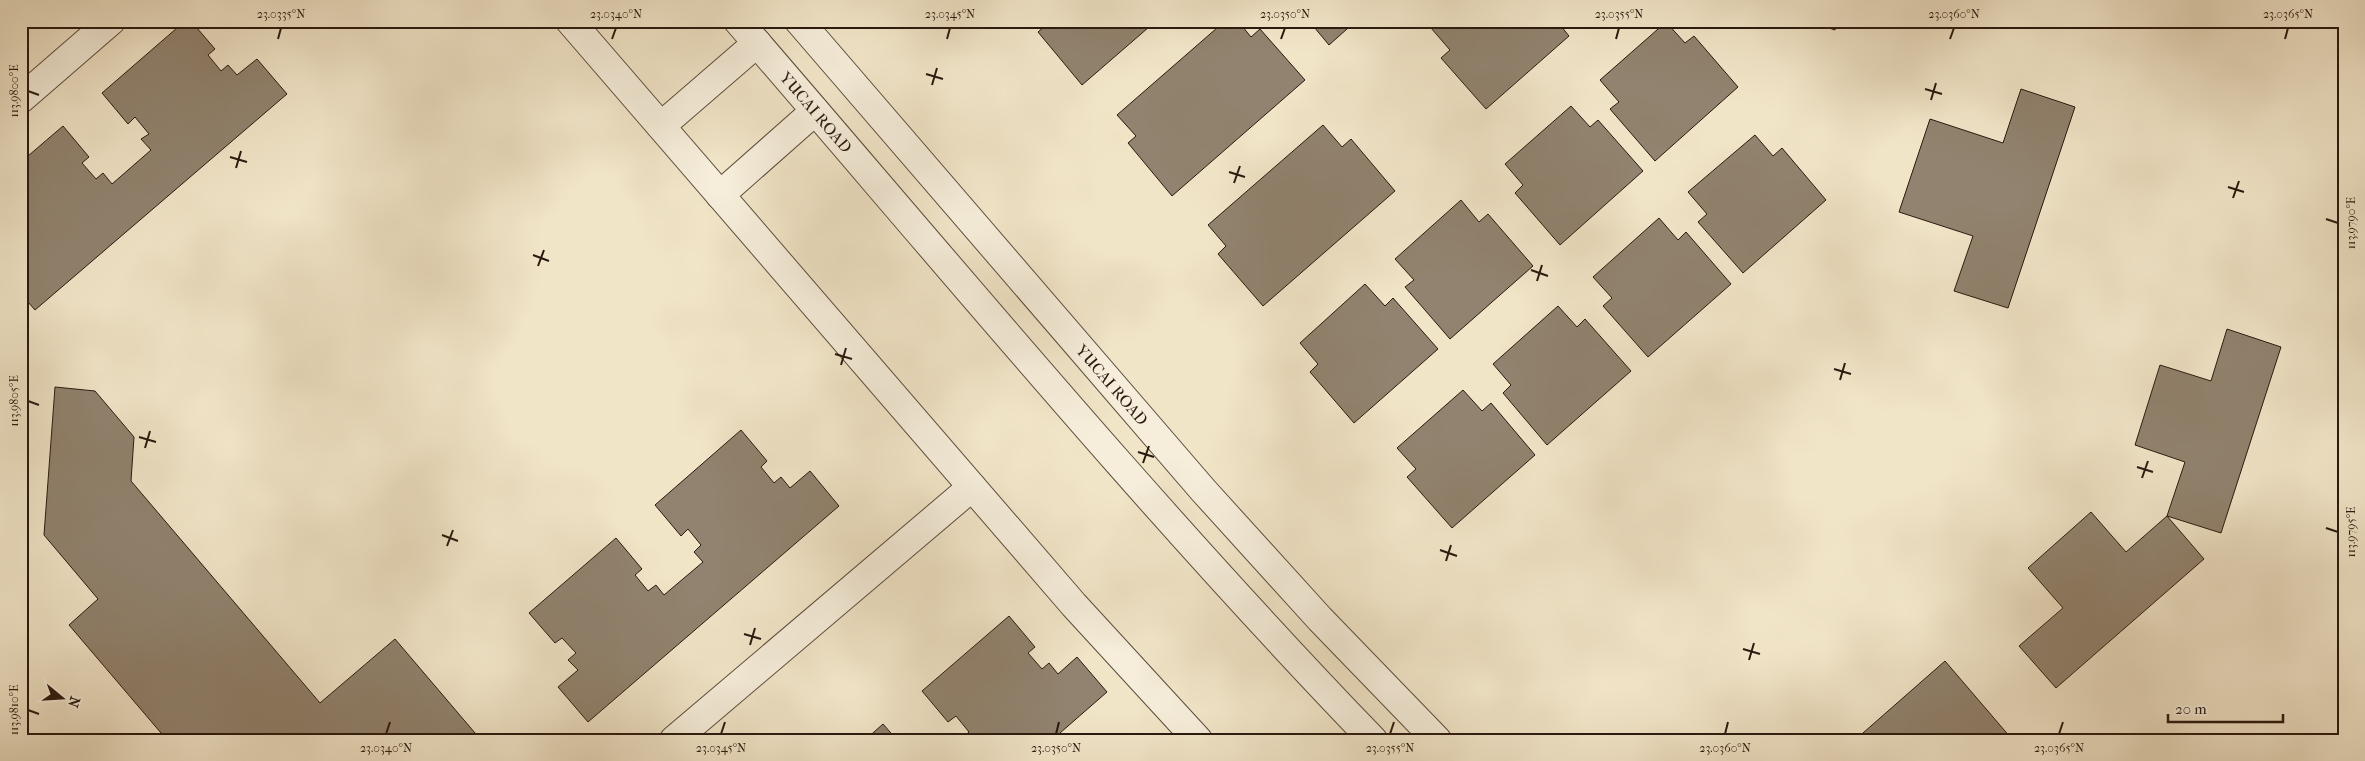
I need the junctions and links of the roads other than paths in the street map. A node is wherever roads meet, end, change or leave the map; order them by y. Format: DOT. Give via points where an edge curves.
graph roads {
  1 [pos="111,21"];
  2 [pos="570,21"];
  3 [pos="738,21"];
  4 [pos="799,21"];
  5 [pos="757,43"];
  6 [pos="21,99"];
  7 [pos="816,111"];
  8 [pos="661,126"];
  9 [pos="720,195"];
  10 [pos="972,487"];
  11 [pos="674,740"];
  12 [pos="1198,740"];
  13 [pos="1373,740"];
  14 [pos="1437,740"];
  1 -- 6 [label="street"];
  2 -- 8 [label="street"];
  3 -- 5 [label="street, YUCAI ROAD"];
  4 -- 14 [label="street, YUCAI ROAD" via="1203,490 1320,619"];
  5 -- 7 [label="street, YUCAI ROAD"];
  5 -- 8 [label="street"];
  7 -- 9 [label="street"];
  7 -- 13 [label="street, YUCAI ROAD" via="1169,521"];
  8 -- 9 [label="street"];
  9 -- 10 [label="street"];
  10 -- 11 [label="street"];
  10 -- 12 [label="street" via="1074,605"];
}
